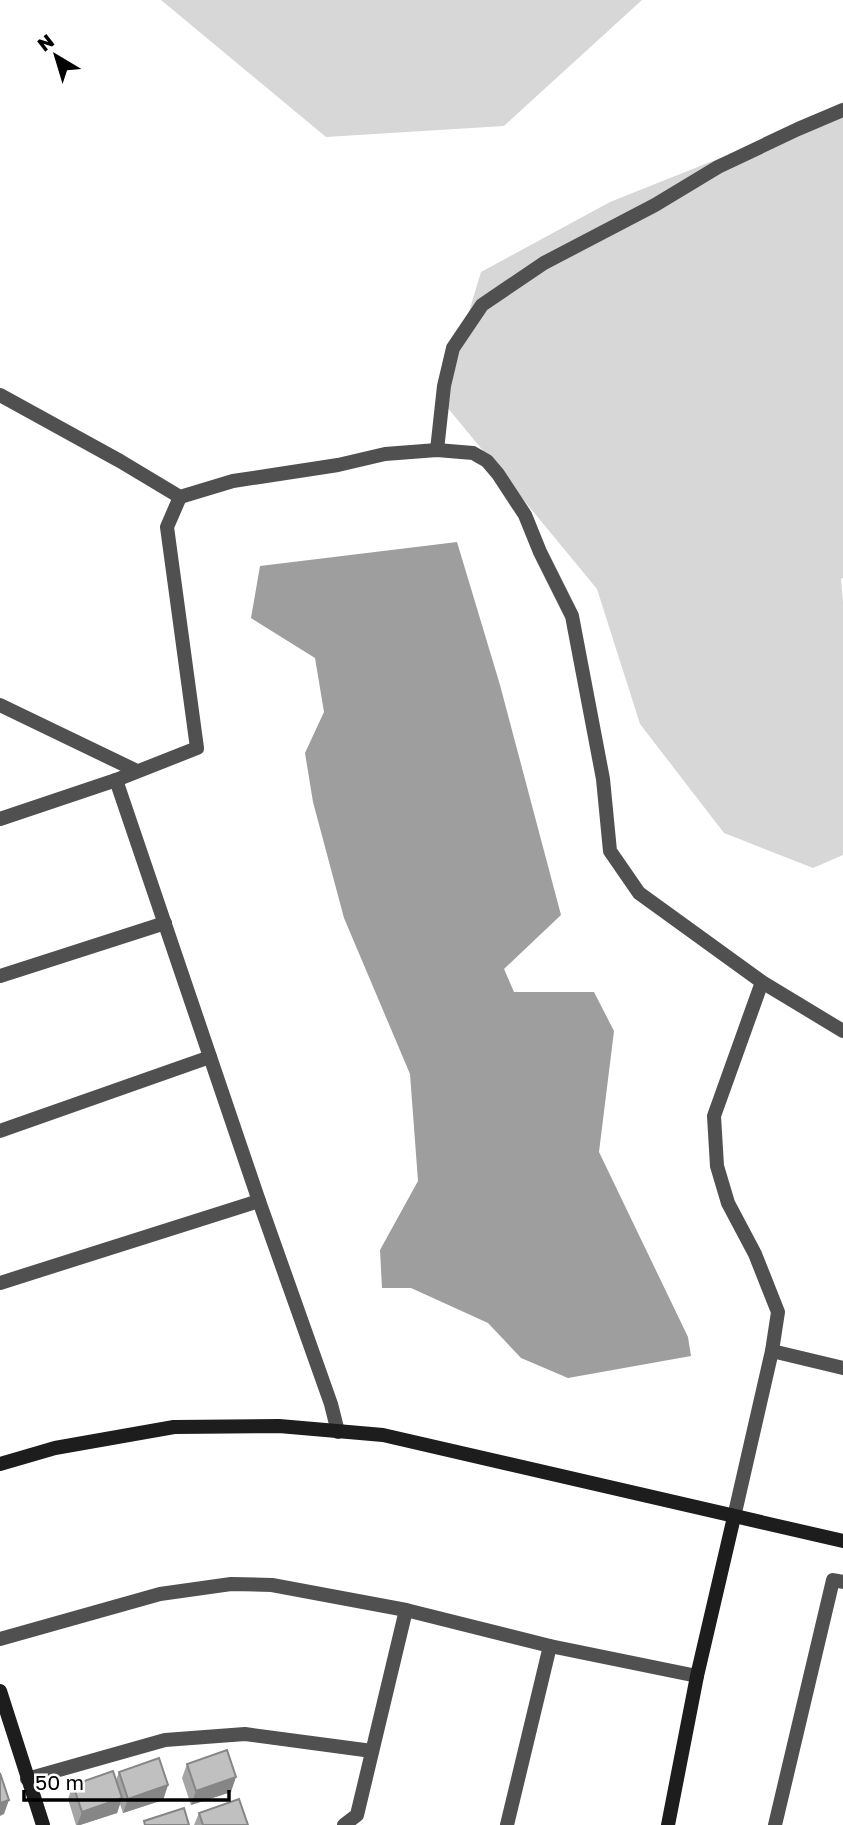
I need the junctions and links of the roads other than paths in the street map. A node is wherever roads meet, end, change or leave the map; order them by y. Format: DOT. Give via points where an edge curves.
graph roads {
  1 [pos="843,110"];
  2 [pos="0,395"];
  3 [pos="437,450"];
  4 [pos="180,497"];
  5 [pos="0,705"];
  6 [pos="137,771"];
  7 [pos="116,780"];
  8 [pos="0,819"];
  9 [pos="165,923"];
  10 [pos="0,976"];
  11 [pos="762,982"];
  12 [pos="843,1031"];
  13 [pos="210,1057"];
  14 [pos="0,1131"];
  15 [pos="259,1201"];
  16 [pos="0,1283"];
  17 [pos="772,1351"];
  18 [pos="843,1368"];
  19 [pos="338,1432"];
  20 [pos="0,1464"];
  21 [pos="734,1517"];
  22 [pos="843,1541"];
  23 [pos="843,1582"];
  24 [pos="406,1610"];
  25 [pos="0,1639"];
  26 [pos="550,1646"];
  27 [pos="698,1676"];
  28 [pos="0,1690"];
  29 [pos="372,1751"];
  30 [pos="27,1779"];
  31 [pos="43,1825"];
  32 [pos="344,1825"];
  33 [pos="508,1825"];
  34 [pos="668,1825"];
  35 [pos="775,1825"];
  1 -- 3 [label="street" via="718,167 544,263 482,305 453,348"];
  2 -- 4 [label="street"];
  3 -- 4 [label="street" via="385,454 233,481"];
  3 -- 11 [label="street" via="472,453 498,474 525,515 572,615 603,779 610,851 639,893"];
  4 -- 6 [label="street" via="167,527 197,748"];
  5 -- 6 [label="street"];
  6 -- 7 [label="street"];
  7 -- 8 [label="street"];
  7 -- 9 [label="street"];
  9 -- 10 [label="street"];
  9 -- 13 [label="street"];
  11 -- 12 [label="street"];
  11 -- 17 [label="street" via="714,1116 717,1166 728,1203 778,1312"];
  13 -- 14 [label="street"];
  13 -- 15 [label="street"];
  15 -- 16 [label="street"];
  15 -- 19 [label="street"];
  17 -- 18 [label="street"];
  17 -- 21 [label="street"];
  19 -- 20 [label="street" via="279,1426 174,1427 55,1448"];
  19 -- 21 [label="street" via="383,1435"];
  21 -- 22 [label="street"];
  21 -- 27 [label="street"];
  23 -- 35 [label="street" via="833,1580"];
  24 -- 25 [label="street" via="272,1585 231,1584 160,1594"];
  24 -- 26 [label="street"];
  24 -- 29 [label="street"];
  26 -- 27 [label="street"];
  26 -- 33 [label="street"];
  27 -- 34 [label="street"];
  28 -- 30 [label="street"];
  29 -- 30 [label="street" via="245,1734 165,1740"];
  29 -- 32 [label="street" via="357,1815"];
  30 -- 31 [label="street"];
}
